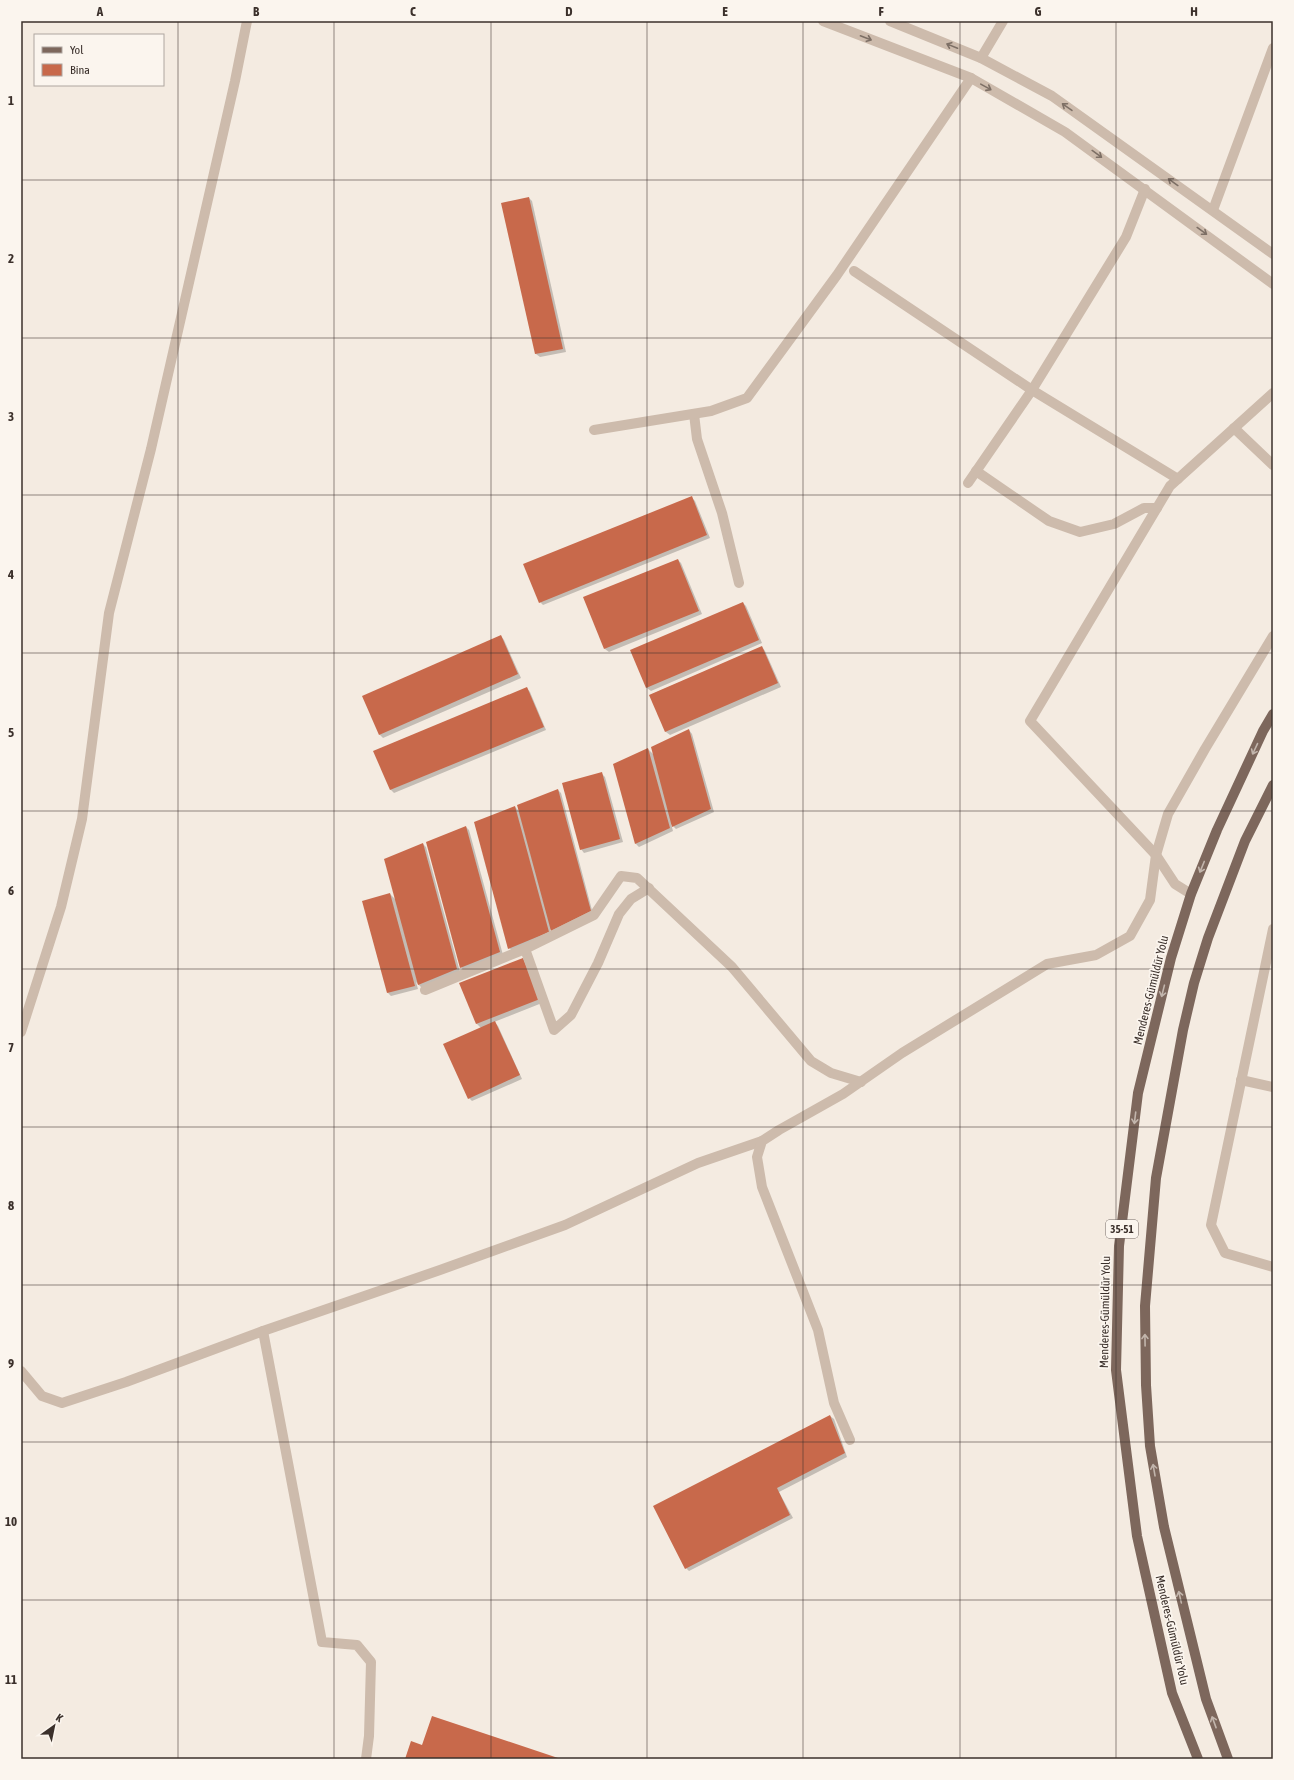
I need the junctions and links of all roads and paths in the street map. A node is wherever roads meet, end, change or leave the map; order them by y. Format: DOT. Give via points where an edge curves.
graph roads {
  1 [pos="247,21"];
  2 [pos="890,21"];
  3 [pos="1003,21"];
  4 [pos="828,22"];
  5 [pos="1273,48"];
  6 [pos="981,58"];
  7 [pos="971,78"];
  8 [pos="1144,189"];
  9 [pos="1213,210"];
  10 [pos="1273,254"];
  11 [pos="854,271"];
  12 [pos="1273,284"];
  13 [pos="1032,390"];
  14 [pos="1273,393"];
  15 [pos="694,414"];
  16 [pos="1234,428"];
  17 [pos="594,430"];
  18 [pos="1273,465"];
  19 [pos="976,471"];
  20 [pos="1178,479"];
  21 [pos="968,483"];
  22 [pos="1158,508"];
  23 [pos="739,583"];
  24 [pos="1273,636"];
  25 [pos="1273,714"];
  26 [pos="1273,785"];
  27 [pos="1156,855"];
  28 [pos="649,888"];
  29 [pos="1191,894"];
  30 [pos="1273,929"];
  31 [pos="525,949"];
  32 [pos="425,990"];
  33 [pos="21,1032"];
  34 [pos="1242,1080"];
  35 [pos="861,1082"];
  36 [pos="1273,1087"];
  37 [pos="762,1141"];
  38 [pos="1273,1267"];
  39 [pos="263,1331"];
  40 [pos="21,1371"];
  41 [pos="850,1440"];
  42 [pos="366,1759"];
  43 [pos="1198,1759"];
  44 [pos="1228,1759"];
  1 -- 33 [label="street" via="151,449 109,613 82,819 61,907"];
  6 -- 2 [label="street, one-way"];
  3 -- 6 [label="street"];
  4 -- 7 [label="street, one-way"];
  5 -- 9 [label="street"];
  9 -- 6 [label="street, one-way" via="1052,96"];
  7 -- 8 [label="street, one-way" via="1065,132"];
  7 -- 15 [label="street" via="837,275 747,398 711,411"];
  8 -- 12 [label="street, one-way"];
  8 -- 13 [label="street" via="1126,237"];
  9 -- 10 [label="street"];
  11 -- 13 [label="street"];
  13 -- 19 [label="street"];
  13 -- 20 [label="street"];
  14 -- 16 [label="street"];
  15 -- 17 [label="street"];
  15 -- 23 [label="street" via="697,439 722,512"];
  16 -- 18 [label="street"];
  16 -- 20 [label="street"];
  19 -- 21 [label="street"];
  19 -- 22 [label="street" via="1049,521 1080,532 1114,524 1144,508"];
  20 -- 22 [label="street" via="1170,486"];
  22 -- 27 [label="street" via="1030,721"];
  24 -- 27 [label="street" via="1168,814"];
  25 -- 29 [label="main road, Menderes-Gümüldür Yolu / 35-51, one-way" via="1217,830"];
  44 -- 26 [label="main road, Menderes-Gümüldür Yolu / 35-51, one-way" via="1206,1699 1164,1527 1150,1446 1145,1306 1156,1178 1194,983 1208,938 1245,842"];
  27 -- 29 [label="street" via="1175,884"];
  27 -- 35 [label="street" via="1150,900 1130,936 1096,955 1047,964 902,1053"];
  28 -- 31 [label="street" via="637,878 621,876 594,915"];
  28 -- 31 [label="street" via="631,899 618,914 598,963 571,1015 554,1030"];
  28 -- 35 [label="street" via="732,967 811,1061 832,1074"];
  29 -- 43 [label="main road, Menderes-Gümüldür Yolu / 35-51, one-way" via="1171,958 1138,1094 1120,1246 1116,1370 1137,1536 1172,1693"];
  30 -- 34 [label="street"];
  31 -- 32 [label="street"];
  34 -- 36 [label="street"];
  34 -- 38 [label="street" via="1211,1225 1225,1252"];
  35 -- 37 [label="street"];
  37 -- 39 [label="street" via="698,1163 565,1225"];
  37 -- 41 [label="street" via="757,1156 762,1187 818,1330 834,1403"];
  39 -- 40 [label="street" via="62,1403 42,1396"];
  39 -- 42 [label="street" via="322,1642 357,1645 371,1662"];
}
